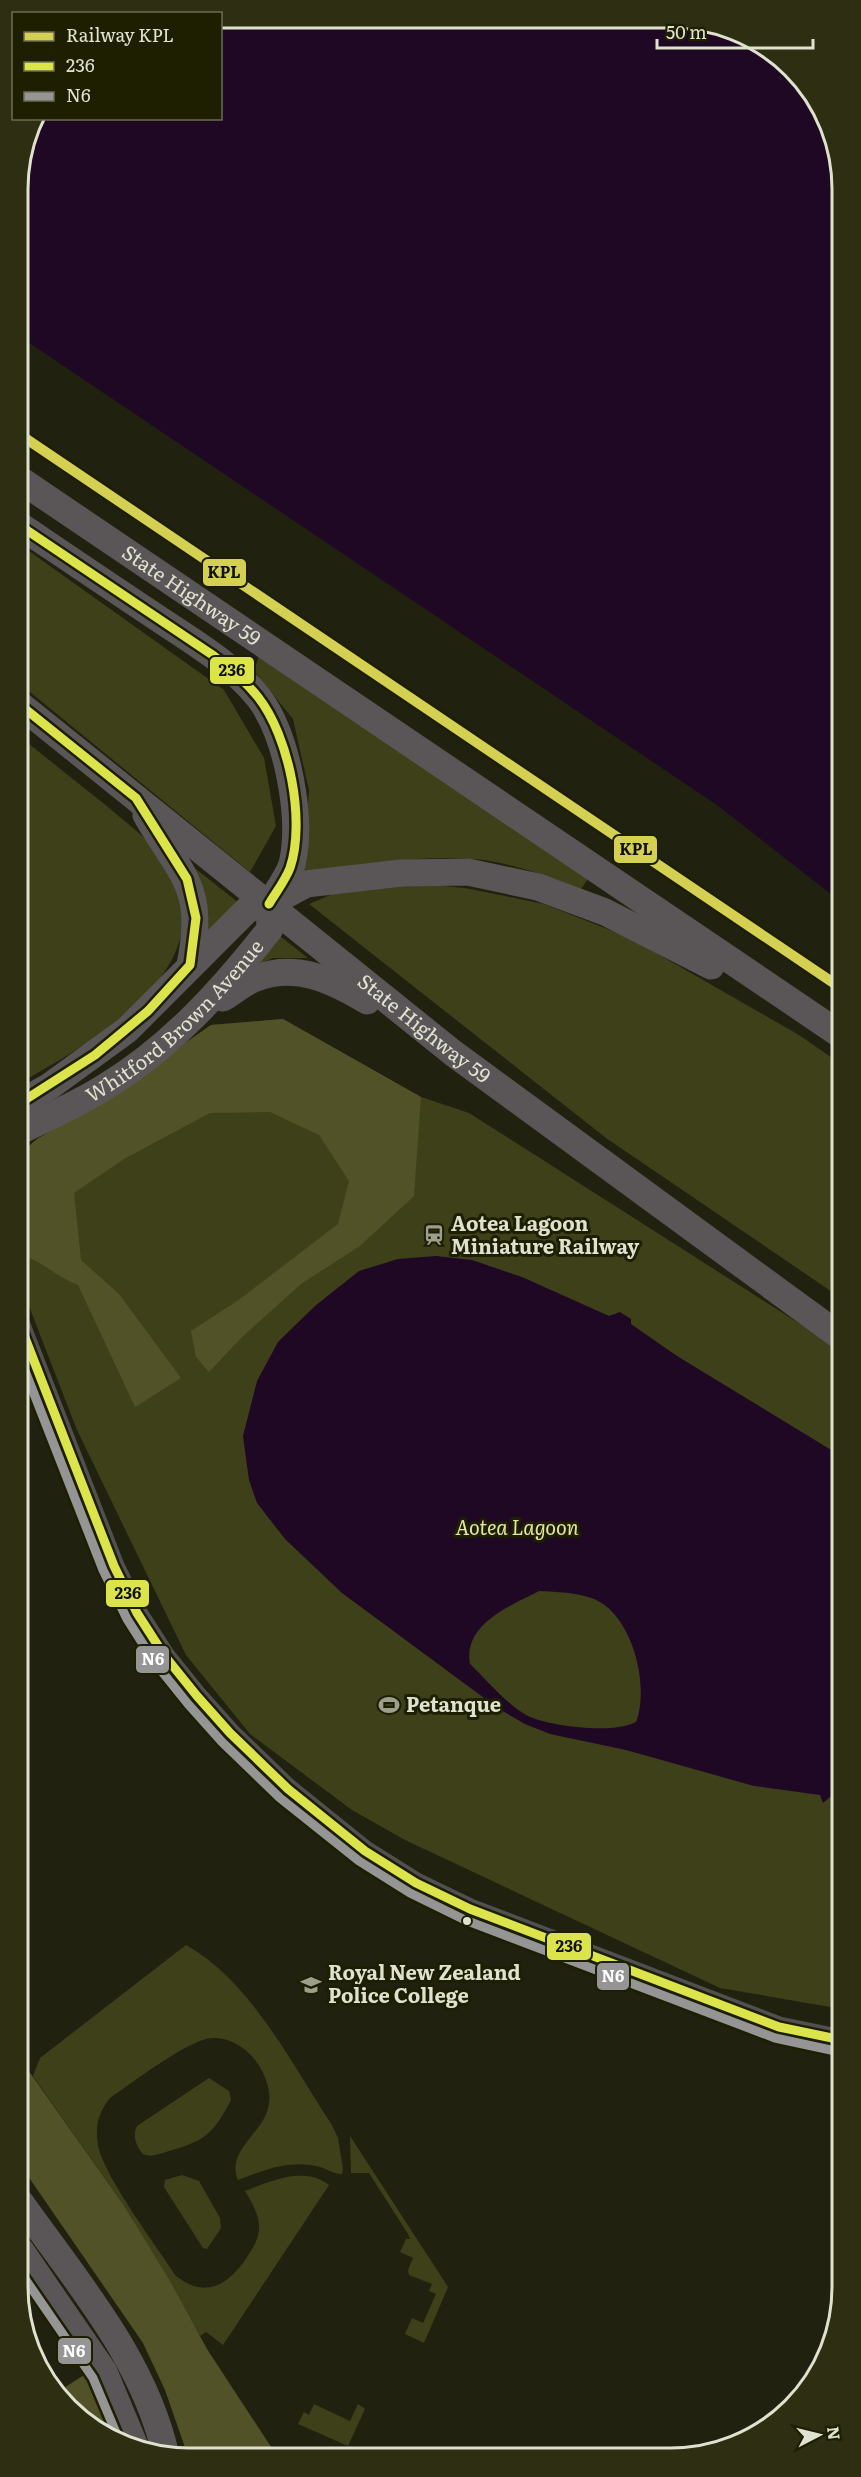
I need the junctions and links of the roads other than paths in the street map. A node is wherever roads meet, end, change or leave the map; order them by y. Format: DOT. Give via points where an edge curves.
graph roads {
  1 [pos="29,486"];
  2 [pos="29,532"];
  3 [pos="29,712"];
  4 [pos="136,798"];
  5 [pos="269,904"];
  6 [pos="190,965"];
  7 [pos="792,1002"];
  8 [pos="198,1015"];
  9 [pos="832,1029"];
  10 [pos="453,1053"];
  11 [pos="106,1087"];
  12 [pos="29,1098"];
  13 [pos="29,1127"];
  14 [pos="29,1139"];
  15 [pos="832,1330"];
  16 [pos="28,1347"];
  17 [pos="832,2038"];
  18 [pos="28,2213"];
  19 [pos="28,2261"];
  20 [pos="131,2437"];
  21 [pos="162,2446"];
  1 -- 7 [label="main road, State Highway 59"];
  2 -- 5 [label="main road" via="215,657 258,697 274,723 294,808 291,867"];
  3 -- 4 [label="main road, State Highway 59"];
  4 -- 5 [label="main road, State Highway 59"];
  4 -- 6 [label="main road" via="192,894 196,924"];
  5 -- 6 [label="main road, Whitford Brown Avenue" via="248,909"];
  5 -- 7 [label="main road" via="306,884 401,873 468,872 538,887 605,912 736,980"];
  5 -- 8 [label="main road, Whitford Brown Avenue" via="270,930"];
  5 -- 10 [label="main road, State Highway 59"];
  6 -- 12 [label="main road, Whitford Brown Avenue" via="127,1030"];
  7 -- 9 [label="main road, State Highway 59"];
  8 -- 10 [label="main road" via="254,979 276,974 311,974 333,980"];
  8 -- 11 [label="main road, Whitford Brown Avenue" via="170,1041"];
  10 -- 15 [label="main road, State Highway 59"];
  11 -- 13 [label="main road, Whitford Brown Avenue"];
  11 -- 14 [label="street"];
  16 -- 17 [label="street" via="114,1566 137,1613 197,1696 288,1789 365,1851 416,1883 470,1909 779,2027"];
  18 -- 21 [label="main road" via="121,2345 143,2389"];
  19 -- 20 [label="main road" via="104,2372"];
}
